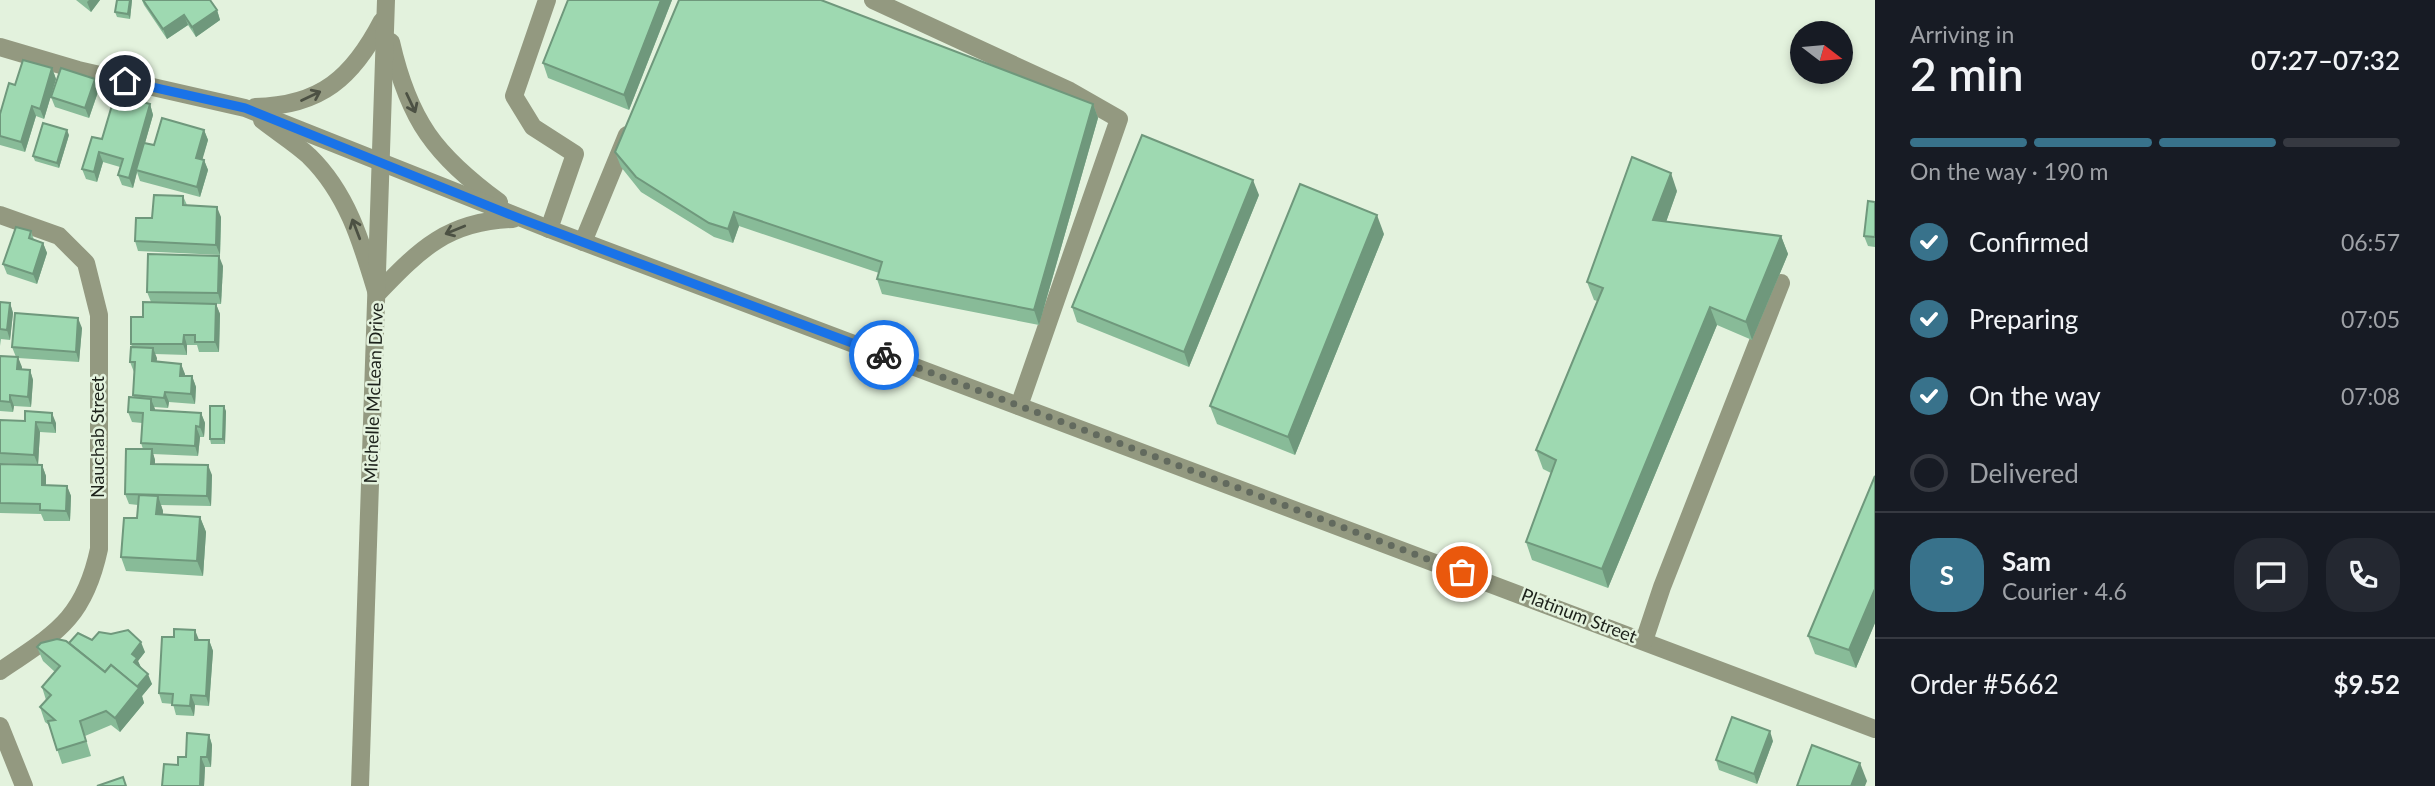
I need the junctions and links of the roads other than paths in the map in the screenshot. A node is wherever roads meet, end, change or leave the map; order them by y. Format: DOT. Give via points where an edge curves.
graph roads {
  1 [pos="547,0"];
  2 [pos="873,0"];
  3 [pos="386,7"];
  4 [pos="0,47"];
  5 [pos="245,108"];
  6 [pos="635,115"];
  7 [pos="381,160"];
  8 [pos="0,215"];
  9 [pos="521,219"];
  10 [pos="549,229"];
  11 [pos="583,242"];
  12 [pos="1782,283"];
  13 [pos="377,294"];
  14 [pos="1019,406"];
  15 [pos="1644,641"];
  16 [pos="0,671"];
  17 [pos="0,726"];
  18 [pos="1875,729"];
  19 [pos="24,786"];
  20 [pos="360,786"];
  1 -- 10 [label="street" via="514,96 533,127 575,153"];
  2 -- 14 [label="street" via="1070,91 1119,119"];
  5 -- 3 [label="street, one-way" via="286,107 341,79 365,55"];
  3 -- 7 [label="street, Michelle McLean Drive"];
  3 -- 9 [label="street, one-way" via="399,78 438,152"];
  4 -- 5 [label="street" via="78,71"];
  5 -- 7 [label="street, Platinum Street"];
  13 -- 5 [label="street, one-way" via="356,225 333,183 308,155"];
  6 -- 11 [label="street"];
  7 -- 9 [label="street, Platinum Street"];
  7 -- 13 [label="street, Michelle McLean Drive"];
  8 -- 16 [label="street, Nauchab Street" via="59,236 86,263 99,315 99,549 82,604 62,627"];
  9 -- 10 [label="street, Platinum Street"];
  9 -- 13 [label="street, one-way" via="484,220 449,231 415,254"];
  10 -- 11 [label="street, Platinum Street"];
  11 -- 14 [label="street, Platinum Street"];
  12 -- 15 [label="street"];
  13 -- 20 [label="street, Michelle McLean Drive"];
  14 -- 15 [label="street, Platinum Street"];
  15 -- 18 [label="street, Platinum Street"];
  17 -- 19 [label="street"];
}
